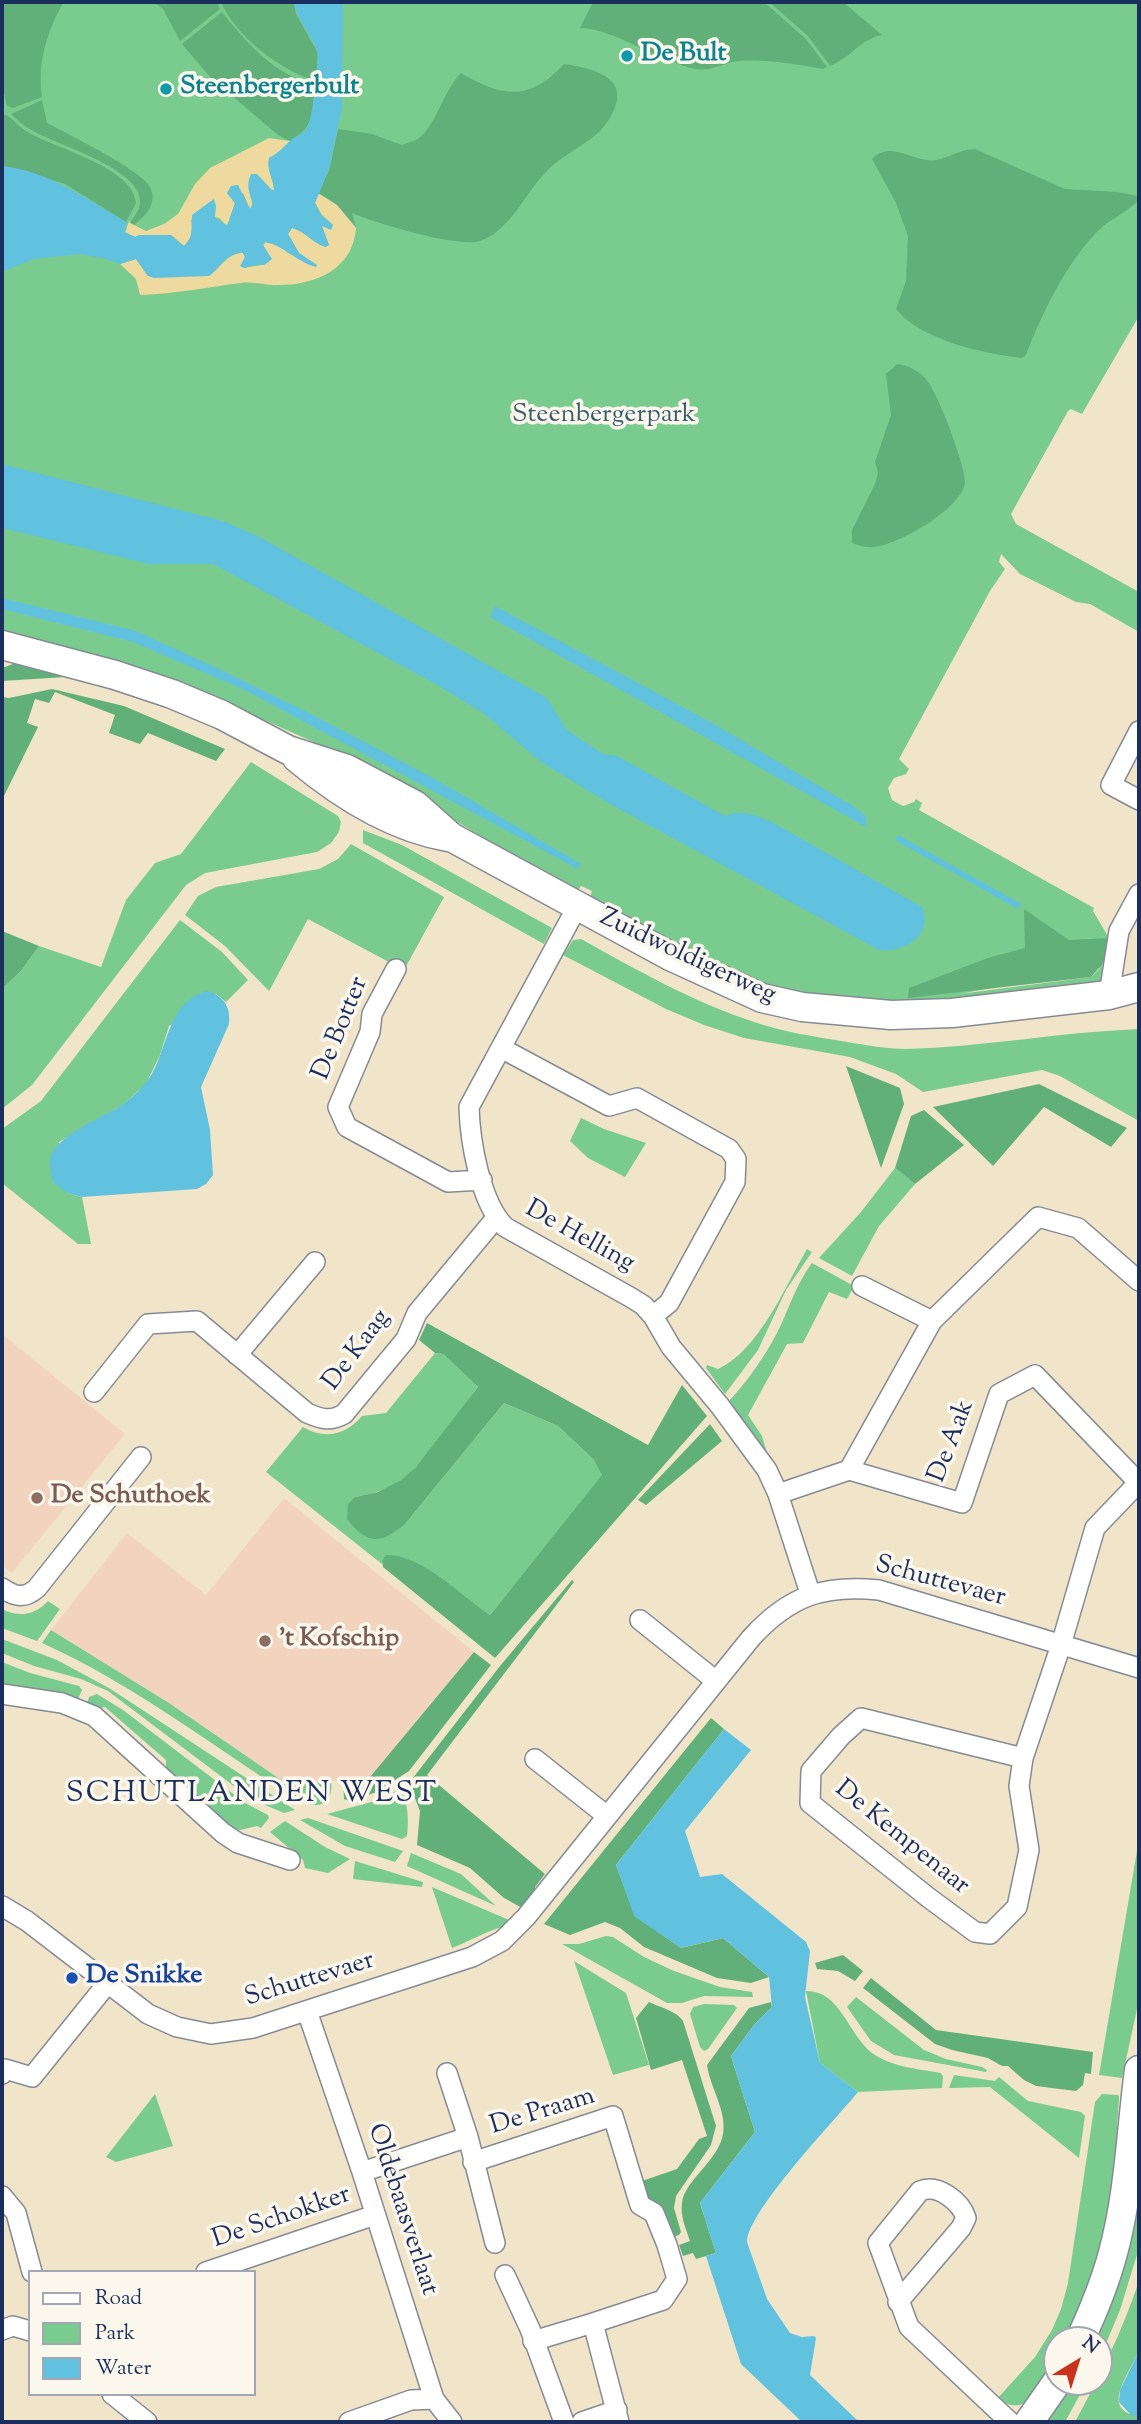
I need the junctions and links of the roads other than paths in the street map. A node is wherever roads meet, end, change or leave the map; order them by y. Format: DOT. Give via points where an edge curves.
graph roads {
  1 [pos="2,646"];
  2 [pos="1137,735"];
  3 [pos="1139,800"];
  4 [pos="1139,894"];
  5 [pos="577,906"];
  6 [pos="396,969"];
  7 [pos="1139,987"];
  8 [pos="1109,995"];
  9 [pos="1139,1004"];
  10 [pos="501,1048"];
  11 [pos="482,1180"];
  12 [pos="496,1218"];
  13 [pos="315,1262"];
  14 [pos="1139,1281"];
  15 [pos="862,1286"];
  16 [pos="653,1316"];
  17 [pos="932,1321"];
  18 [pos="237,1355"];
  19 [pos="94,1392"];
  20 [pos="141,1457"];
  21 [pos="849,1469"];
  22 [pos="1139,1483"];
  23 [pos="778,1494"];
  24 [pos="2,1588"];
  25 [pos="810,1593"];
  26 [pos="640,1620"];
  27 [pos="1061,1645"];
  28 [pos="1139,1668"];
  29 [pos="716,1681"];
  30 [pos="2,1694"];
  31 [pos="1023,1758"];
  32 [pos="536,1759"];
  33 [pos="607,1815"];
  34 [pos="290,1860"];
  35 [pos="2,1906"];
  36 [pos="107,1984"];
  37 [pos="307,2011"];
  38 [pos="1139,2070"];
  39 [pos="447,2073"];
  40 [pos="2,2074"];
  41 [pos="467,2137"];
  42 [pos="473,2162"];
  43 [pos="1134,2163"];
  44 [pos="362,2172"];
  45 [pos="2,2196"];
  46 [pos="375,2215"];
  47 [pos="495,2243"];
  48 [pos="31,2270"];
  49 [pos="212,2270"];
  50 [pos="505,2275"];
  51 [pos="898,2301"];
  52 [pos="593,2323"];
  53 [pos="1086,2326"];
  54 [pos="2,2330"];
  55 [pos="28,2330"];
  56 [pos="533,2341"];
  57 [pos="114,2396"];
  58 [pos="1047,2396"];
  59 [pos="434,2399"];
  60 [pos="618,2416"];
  61 [pos="146,2422"];
  62 [pos="349,2422"];
  63 [pos="452,2422"];
  64 [pos="564,2422"];
  65 [pos="582,2422"];
  66 [pos="1010,2422"];
  67 [pos="1029,2422"];
  1 -- 5 [label="main road, Zuidwoldigerweg" via="172,694 288,750 328,761 415,805 451,837"];
  2 -- 3 [label="street" via="1111,785"];
  4 -- 8 [label="street" via="1119,931"];
  5 -- 8 [label="main road, Zuidwoldigerweg" via="762,998 802,1007 891,1016"];
  5 -- 10 [label="street, De Helling"];
  6 -- 11 [label="street, De Botter" via="372,1014 370,1032 338,1107 347,1127 449,1182"];
  7 -- 8 [label="main road, Zuidwoldigerweg"];
  8 -- 9 [label="main road, Zuidwoldigerweg"];
  10 -- 11 [label="street, De Helling" via="469,1107 470,1133"];
  10 -- 16 [label="street" via="609,1107 637,1098 729,1149 736,1158 735,1182 669,1303"];
  11 -- 12 [label="street, De Helling"];
  12 -- 16 [label="street, De Helling" via="518,1236 643,1305"];
  12 -- 18 [label="street, De Kaag" via="417,1314 406,1339 344,1414 322,1419 307,1413"];
  13 -- 18 [label="street"];
  14 -- 17 [label="street" via="1078,1228 1038,1217"];
  15 -- 17 [label="street"];
  16 -- 23 [label="street, De Helling" via="671,1347 767,1470"];
  17 -- 21 [label="street"];
  18 -- 19 [label="street, De Kaag" via="197,1321 148,1324"];
  20 -- 24 [label="street" via="37,1588 19,1596"];
  21 -- 22 [label="street, De Aak" via="962,1503 999,1394 1035,1375"];
  21 -- 23 [label="street"];
  22 -- 27 [label="street, De Aak" via="1095,1528"];
  23 -- 25 [label="street, De Helling"];
  25 -- 27 [label="street, Schuttevaer" via="853,1587 879,1590"];
  25 -- 29 [label="street, Schuttevaer" via="767,1620"];
  26 -- 29 [label="street"];
  27 -- 28 [label="street, Schuttevaer"];
  27 -- 31 [label="street, De Kempenaar"];
  29 -- 33 [label="street, Schuttevaer"];
  30 -- 34 [label="street" via="61,1703 94,1716 223,1833 238,1843"];
  31 -- 31 [label="street, De Kempenaar" via="1019,1786 1029,1850 1017,1907 990,1934 975,1932 947,1912 810,1803 811,1771 861,1718"];
  32 -- 33 [label="street"];
  33 -- 37 [label="street, Schuttevaer" via="502,1941 472,1956"];
  35 -- 36 [label="street, Schuttevaer"];
  36 -- 37 [label="street, Schuttevaer" via="148,2014 177,2027 211,2034 253,2028"];
  36 -- 40 [label="street" via="32,2077 5,2069"];
  37 -- 44 [label="street, Oldebaasverlaat"];
  38 -- 43 [label="main road"];
  39 -- 41 [label="street, De Praam"];
  41 -- 42 [label="street, De Praam"];
  41 -- 44 [label="street, De Praam"];
  42 -- 47 [label="street, De Praam"];
  42 -- 52 [label="street, De Praam" via="613,2116 640,2206 654,2213 677,2279 663,2300"];
  43 -- 53 [label="main road" via="1114,2251"];
  44 -- 46 [label="street, Oldebaasverlaat"];
  45 -- 48 [label="street" via="16,2213"];
  46 -- 49 [label="street, De Schokker"];
  46 -- 59 [label="street, Oldebaasverlaat"];
  50 -- 56 [label="street"];
  51 -- 51 [label="street" via="878,2243 920,2191 939,2190 966,2218"];
  51 -- 66 [label="street" via="909,2327"];
  52 -- 56 [label="street"];
  52 -- 60 [label="street"];
  54 -- 55 [label="street" via="13,2326"];
  56 -- 64 [label="street"];
  57 -- 61 [label="street"];
  58 -- 67 [label="main road"];
  59 -- 62 [label="street" via="411,2400"];
  59 -- 63 [label="street, Oldebaasverlaat"];
  60 -- 65 [label="street"];
}
